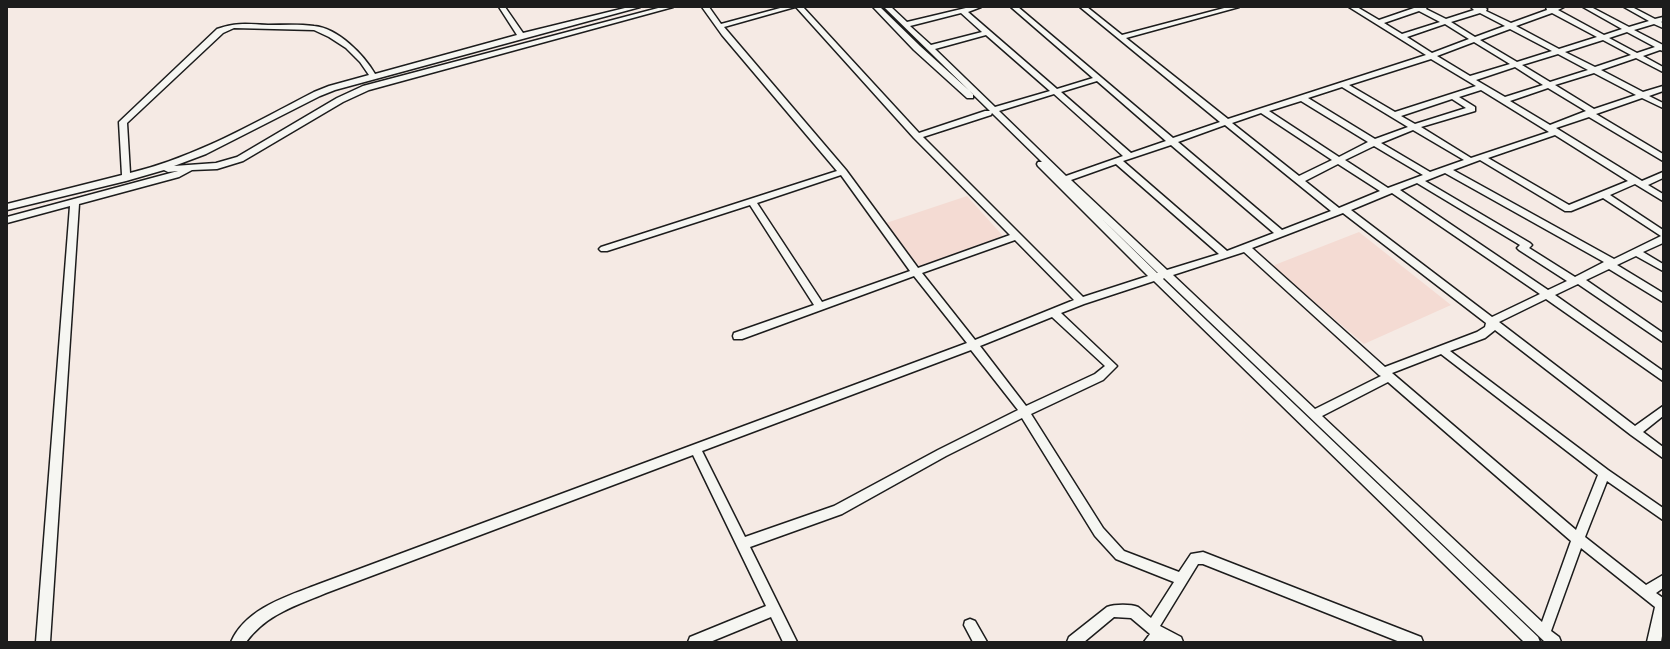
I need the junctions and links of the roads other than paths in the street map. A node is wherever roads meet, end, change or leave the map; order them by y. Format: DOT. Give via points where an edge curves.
graph roads {
  1 [pos="502,7"];
  2 [pos="637,7"];
  3 [pos="670,7"];
  4 [pos="705,7"];
  5 [pos="792,7"];
  6 [pos="799,7"];
  7 [pos="876,7"];
  8 [pos="888,7"];
  9 [pos="978,7"];
  10 [pos="1014,7"];
  11 [pos="1083,7"];
  12 [pos="1236,7"];
  13 [pos="1352,7"];
  14 [pos="1489,7"];
  15 [pos="1561,7"];
  16 [pos="1586,7"];
  17 [pos="1627,7"];
  18 [pos="1420,8"];
  19 [pos="1477,8"];
  20 [pos="1550,9"];
  21 [pos="963,11"];
  22 [pos="1663,19"];
  23 [pos="1446,22"];
  24 [pos="1654,22"];
  25 [pos="1378,23"];
  26 [pos="905,25"];
  27 [pos="721,26"];
  28 [pos="1511,26"];
  29 [pos="1663,26"];
  30 [pos="1627,29"];
  31 [pos="986,33"];
  32 [pos="521,36"];
  33 [pos="1121,37"];
  34 [pos="1604,37"];
  35 [pos="1401,38"];
  36 [pos="1475,40"];
  37 [pos="930,48"];
  38 [pos="1662,48"];
  39 [pos="1561,52"];
  40 [pos="1431,56"];
  41 [pos="1638,56"];
  42 [pos="1515,65"];
  43 [pos="1595,70"];
  44 [pos="1663,70"];
  45 [pos="373,76"];
  46 [pos="1097,79"];
  47 [pos="1470,79"];
  48 [pos="1344,84"];
  49 [pos="1550,85"];
  50 [pos="1482,87"];
  51 [pos="1663,88"];
  52 [pos="1054,91"];
  53 [pos="1643,95"];
  54 [pos="1453,96"];
  55 [pos="1302,98"];
  56 [pos="1504,100"];
  57 [pos="1663,106"];
  58 [pos="991,111"];
  59 [pos="1263,111"];
  60 [pos="1591,113"];
  61 [pos="1395,115"];
  62 [pos="1227,122"];
  63 [pos="1414,127"];
  64 [pos="1552,130"];
  65 [pos="917,136"];
  66 [pos="1172,141"];
  67 [pos="1375,142"];
  68 [pos="1128,156"];
  69 [pos="1481,157"];
  70 [pos="1663,158"];
  71 [pos="1340,160"];
  72 [pos="1118,161"];
  73 [pos="1471,161"];
  74 [pos="195,167"];
  75 [pos="158,170"];
  76 [pos="1446,170"];
  77 [pos="843,172"];
  78 [pos="1663,175"];
  79 [pos="1430,176"];
  80 [pos="126,178"];
  81 [pos="1065,179"];
  82 [pos="1299,180"];
  83 [pos="1419,180"];
  84 [pos="1637,183"];
  85 [pos="1390,190"];
  86 [pos="1603,194"];
  87 [pos="1663,198"];
  88 [pos="752,202"];
  89 [pos="75,203"];
  90 [pos="7,207"];
  91 [pos="1341,210"];
  92 [pos="7,220"];
  93 [pos="1280,233"];
  94 [pos="1663,234"];
  95 [pos="1017,236"];
  96 [pos="1663,239"];
  97 [pos="1245,247"];
  98 [pos="604,249"];
  99 [pos="1636,252"];
  100 [pos="1226,254"];
  101 [pos="1610,263"];
  102 [pos="1663,268"];
  103 [pos="916,272"];
  104 [pos="1165,273"];
  105 [pos="1154,276"];
  106 [pos="1576,280"];
  107 [pos="1547,295"];
  108 [pos="1663,298"];
  109 [pos="1081,301"];
  110 [pos="820,307"];
  111 [pos="1053,312"];
  112 [pos="1492,321"];
  113 [pos="738,336"];
  114 [pos="1663,338"];
  115 [pos="972,345"];
  116 [pos="1442,350"];
  117 [pos="1386,375"];
  118 [pos="1663,377"];
  119 [pos="1663,410"];
  120 [pos="1024,412"];
  121 [pos="1314,415"];
  122 [pos="1636,432"];
  123 [pos="695,448"];
  124 [pos="1663,453"];
  125 [pos="1604,473"];
  126 [pos="1663,515"];
  127 [pos="1578,539"];
  128 [pos="742,544"];
  129 [pos="1182,579"];
  130 [pos="1663,581"];
  131 [pos="1647,592"];
  132 [pos="774,609"];
  133 [pos="970,625"];
  134 [pos="1544,633"];
  135 [pos="1155,635"];
  136 [pos="1411,641"];
  137 [pos="43,642"];
  138 [pos="238,642"];
  139 [pos="695,642"];
  140 [pos="790,642"];
  141 [pos="980,642"];
  142 [pos="1074,642"];
  143 [pos="1176,642"];
  144 [pos="1533,642"];
  145 [pos="1554,642"];
  146 [pos="1654,642"];
  1 -- 32 [label="street"];
  2 -- 32 [label="street"];
  3 -- 74 [label="street" via="366,88 340,100 240,159 217,166"];
  4 -- 27 [label="street"];
  5 -- 27 [label="street"];
  6 -- 65 [label="street"];
  7 -- 58 [label="street" via="917,48"];
  8 -- 26 [label="street"];
  9 -- 21 [label="street"];
  10 -- 46 [label="street"];
  11 -- 33 [label="street"];
  12 -- 33 [label="street"];
  13 -- 25 [label="street"];
  14 -- 19 [label="street"];
  15 -- 20 [label="street"];
  16 -- 30 [label="street"];
  17 -- 24 [label="street"];
  18 -- 23 [label="street"];
  18 -- 25 [label="street"];
  19 -- 23 [label="street"];
  19 -- 28 [label="street"];
  20 -- 28 [label="street"];
  20 -- 34 [label="street"];
  21 -- 26 [label="street"];
  21 -- 31 [label="street"];
  22 -- 24 [label="street"];
  23 -- 35 [label="street"];
  23 -- 36 [label="street"];
  24 -- 29 [label="street"];
  24 -- 30 [label="street"];
  25 -- 35 [label="street"];
  26 -- 37 [label="street"];
  27 -- 77 [label="street"];
  28 -- 36 [label="street"];
  28 -- 39 [label="street"];
  30 -- 34 [label="street"];
  30 -- 38 [label="street"];
  31 -- 37 [label="street"];
  31 -- 52 [label="street"];
  32 -- 45 [label="street"];
  33 -- 62 [label="street"];
  34 -- 39 [label="street"];
  34 -- 41 [label="street"];
  35 -- 40 [label="street"];
  36 -- 40 [label="street"];
  36 -- 42 [label="street"];
  37 -- 58 [label="street"];
  38 -- 41 [label="street"];
  39 -- 42 [label="street"];
  39 -- 43 [label="street"];
  40 -- 47 [label="street"];
  40 -- 48 [label="street"];
  41 -- 43 [label="street"];
  41 -- 44 [label="street"];
  42 -- 47 [label="street"];
  42 -- 49 [label="street"];
  43 -- 49 [label="street"];
  43 -- 53 [label="street"];
  45 -- 75 [label="street" via="317,94 203,152"];
  45 -- 80 [label="street" via="367,64 332,34 320,29 233,26 220,31 122,122"];
  46 -- 52 [label="street"];
  46 -- 66 [label="street"];
  47 -- 50 [label="street"];
  48 -- 55 [label="street"];
  48 -- 61 [label="street"];
  49 -- 56 [label="street"];
  49 -- 60 [label="street"];
  50 -- 54 [label="street"];
  50 -- 56 [label="street"];
  51 -- 53 [label="street"];
  52 -- 58 [label="street"];
  52 -- 68 [label="street"];
  53 -- 57 [label="street"];
  53 -- 60 [label="street"];
  54 -- 61 [label="street"];
  54 -- 63 [label="street" via="1472,109"];
  55 -- 59 [label="street"];
  55 -- 67 [label="street"];
  56 -- 64 [label="street"];
  58 -- 65 [label="street"];
  58 -- 81 [label="street"];
  58 -- 105 [label="street"];
  59 -- 62 [label="street"];
  59 -- 71 [label="street"];
  60 -- 64 [label="street"];
  60 -- 70 [label="street"];
  61 -- 63 [label="street"];
  62 -- 66 [label="street"];
  62 -- 82 [label="street"];
  63 -- 67 [label="street"];
  63 -- 73 [label="street"];
  64 -- 69 [label="street"];
  64 -- 84 [label="street"];
  65 -- 95 [label="street"];
  66 -- 68 [label="street"];
  66 -- 93 [label="street"];
  67 -- 71 [label="street"];
  67 -- 79 [label="street"];
  68 -- 72 [label="street"];
  69 -- 73 [label="street"];
  69 -- 86 [label="street" via="1568,209"];
  71 -- 82 [label="street"];
  71 -- 85 [label="street"];
  72 -- 81 [label="street"];
  72 -- 100 [label="street"];
  73 -- 76 [label="street"];
  74 -- 75 [label="street"];
  74 -- 89 [label="street" via="176,175"];
  75 -- 80 [label="street"];
  76 -- 79 [label="street"];
  76 -- 101 [label="street"];
  77 -- 88 [label="street"];
  77 -- 103 [label="street"];
  78 -- 84 [label="street"];
  79 -- 83 [label="street"];
  80 -- 90 [label="street"];
  81 -- 104 [label="street"];
  82 -- 91 [label="street"];
  83 -- 85 [label="street"];
  83 -- 106 [label="street" via="1527,245 1522,248"];
  84 -- 86 [label="street"];
  84 -- 87 [label="street"];
  85 -- 91 [label="street"];
  85 -- 107 [label="street"];
  86 -- 94 [label="street"];
  88 -- 98 [label="street"];
  88 -- 110 [label="street"];
  89 -- 92 [label="street"];
  89 -- 137 [label="street"];
  91 -- 93 [label="street"];
  91 -- 112 [label="street"];
  93 -- 97 [label="street"];
  95 -- 103 [label="street"];
  95 -- 109 [label="street"];
  96 -- 99 [label="street"];
  97 -- 100 [label="street"];
  97 -- 117 [label="street"];
  99 -- 101 [label="street"];
  99 -- 102 [label="street"];
  100 -- 104 [label="street"];
  101 -- 106 [label="street"];
  101 -- 108 [label="street"];
  103 -- 110 [label="street"];
  103 -- 115 [label="street"];
  104 -- 105 [label="street"];
  104 -- 121 [label="street"];
  105 -- 109 [label="street"];
  105 -- 144 [label="street"];
  106 -- 107 [label="street"];
  106 -- 114 [label="street"];
  107 -- 112 [label="street"];
  107 -- 118 [label="street"];
  109 -- 111 [label="street"];
  110 -- 113 [label="street"];
  111 -- 115 [label="street"];
  111 -- 120 [label="street" via="1112,366 1099,377"];
  112 -- 116 [label="street" via="1490,329 1481,335"];
  112 -- 122 [label="street"];
  115 -- 120 [label="street"];
  115 -- 123 [label="street"];
  116 -- 117 [label="street"];
  116 -- 125 [label="street"];
  117 -- 121 [label="street"];
  117 -- 127 [label="street"];
  119 -- 122 [label="street"];
  120 -- 128 [label="street" via="838,510"];
  120 -- 129 [label="street" via="1099,532 1120,555"];
  121 -- 134 [label="street"];
  122 -- 124 [label="street"];
  123 -- 128 [label="street"];
  123 -- 138 [label="street" via="277,607 251,625"];
  125 -- 126 [label="street"];
  125 -- 127 [label="street"];
  127 -- 131 [label="street"];
  127 -- 134 [label="street"];
  128 -- 132 [label="street"];
  129 -- 135 [label="street"];
  129 -- 136 [label="street" via="1195,558 1204,558"];
  130 -- 131 [label="street"];
  131 -- 146 [label="street" via="1662,605"];
  132 -- 139 [label="street"];
  132 -- 140 [label="street"];
  133 -- 141 [label="street"];
  134 -- 145 [label="street"];
  135 -- 142 [label="street" via="1134,612 1112,611"];
  135 -- 143 [label="street"];
}
